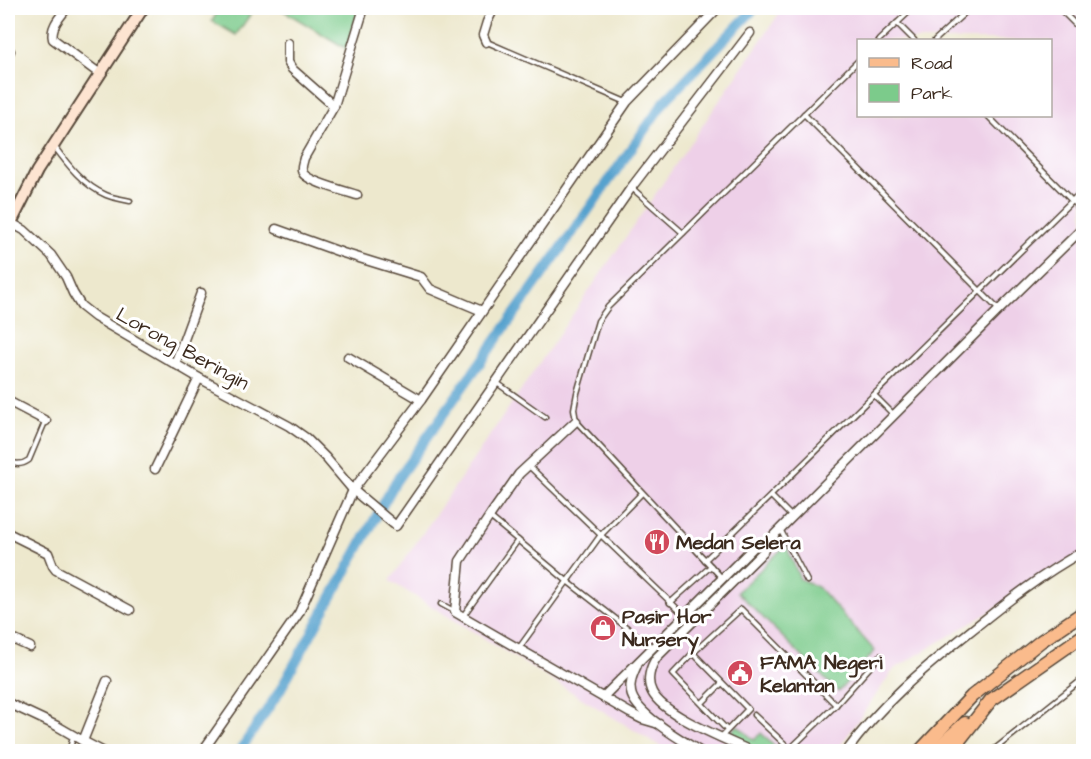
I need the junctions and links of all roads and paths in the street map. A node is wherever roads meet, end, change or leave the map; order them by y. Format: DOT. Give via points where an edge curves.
graph roads {
  1 [pos="67,8"];
  2 [pos="143,8"];
  3 [pos="364,8"];
  4 [pos="494,8"];
  5 [pos="718,8"];
  6 [pos="913,8"];
  7 [pos="970,8"];
  8 [pos="1059,8"];
  9 [pos="897,23"];
  10 [pos="1083,31"];
  11 [pos="750,33"];
  12 [pos="880,39"];
  13 [pos="913,39"];
  14 [pos="936,39"];
  15 [pos="486,42"];
  16 [pos="288,43"];
  17 [pos="857,62"];
  18 [pos="100,74"];
  19 [pos="627,102"];
  20 [pos="334,106"];
  21 [pos="804,114"];
  22 [pos="989,117"];
  23 [pos="54,145"];
  24 [pos="631,188"];
  25 [pos="1083,189"];
  26 [pos="357,195"];
  27 [pos="130,201"];
  28 [pos="1072,201"];
  29 [pos="1083,213"];
  30 [pos="9,221"];
  31 [pos="1083,227"];
  32 [pos="276,229"];
  33 [pos="683,233"];
  34 [pos="8,235"];
  35 [pos="980,291"];
  36 [pos="201,293"];
  37 [pos="999,310"];
  38 [pos="482,311"];
  39 [pos="348,357"];
  40 [pos="175,364"];
  41 [pos="199,378"];
  42 [pos="496,383"];
  43 [pos="874,395"];
  44 [pos="421,400"];
  45 [pos="8,401"];
  46 [pos="894,415"];
  47 [pos="545,417"];
  48 [pos="46,421"];
  49 [pos="576,421"];
  50 [pos="8,461"];
  51 [pos="528,465"];
  52 [pos="155,469"];
  53 [pos="352,490"];
  54 [pos="642,493"];
  55 [pos="771,496"];
  56 [pos="489,516"];
  57 [pos="792,517"];
  58 [pos="780,529"];
  59 [pos="8,533"];
  60 [pos="600,536"];
  61 [pos="518,540"];
  62 [pos="768,542"];
  63 [pos="1083,551"];
  64 [pos="705,560"];
  65 [pos="711,566"];
  66 [pos="722,579"];
  67 [pos="567,581"];
  68 [pos="807,581"];
  69 [pos="670,603"];
  70 [pos="441,604"];
  71 [pos="130,610"];
  72 [pos="1083,612"];
  73 [pos="459,614"];
  74 [pos="684,616"];
  75 [pos="1083,635"];
  76 [pos="8,637"];
  77 [pos="30,648"];
  78 [pos="518,648"];
  79 [pos="652,648"];
  80 [pos="693,653"];
  81 [pos="880,656"];
  82 [pos="638,662"];
  83 [pos="1083,678"];
  84 [pos="107,681"];
  85 [pos="722,683"];
  86 [pos="603,697"];
  87 [pos="991,700"];
  88 [pos="8,703"];
  89 [pos="702,703"];
  90 [pos="836,705"];
  91 [pos="754,716"];
  92 [pos="659,724"];
  93 [pos="724,733"];
  94 [pos="73,736"];
  95 [pos="83,741"];
  96 [pos="789,750"];
  97 [pos="69,752"];
  98 [pos="104,752"];
  99 [pos="202,752"];
  100 [pos="701,752"];
  101 [pos="753,752"];
  102 [pos="846,752"];
  103 [pos="919,752"];
  104 [pos="933,752"];
  105 [pos="950,752"];
  106 [pos="991,752"];
  1 -- 18 [label="street" via="53,27 53,39"];
  2 -- 18 [label="main road"];
  3 -- 20 [label="street"];
  4 -- 15 [label="street" via="483,35"];
  5 -- 19 [label="street"];
  6 -- 9 [label="lane"];
  7 -- 14 [label="lane"];
  8 -- 10 [label="lane"];
  9 -- 12 [label="lane"];
  9 -- 13 [label="lane"];
  11 -- 24 [label="street"];
  15 -- 19 [label="lane"];
  16 -- 20 [label="street" via="292,69"];
  17 -- 21 [label="lane"];
  18 -- 23 [label="main road"];
  19 -- 38 [label="street"];
  20 -- 26 [label="street" via="304,158 302,171 319,183"];
  21 -- 33 [label="lane"];
  21 -- 35 [label="lane"];
  22 -- 28 [label="lane"];
  23 -- 27 [label="lane" via="91,187"];
  23 -- 30 [label="main road"];
  24 -- 33 [label="lane"];
  24 -- 42 [label="street"];
  25 -- 28 [label="lane"];
  28 -- 29 [label="lane"];
  28 -- 35 [label="lane"];
  30 -- 34 [label="main road"];
  30 -- 40 [label="street, Lorong Beringin" via="51,255 81,306"];
  31 -- 37 [label="street"];
  32 -- 38 [label="street" via="421,277 430,289"];
  33 -- 49 [label="lane" via="598,321 577,393"];
  35 -- 37 [label="lane"];
  35 -- 43 [label="lane"];
  36 -- 40 [label="street"];
  37 -- 46 [label="street"];
  38 -- 44 [label="street"];
  39 -- 44 [label="street"];
  40 -- 41 [label="street, Lorong Beringin"];
  41 -- 52 [label="street"];
  41 -- 53 [label="street, Lorong Beringin" via="294,429 326,458"];
  42 -- 47 [label="lane"];
  42 -- 53 [label="street, Lorong Beringin" via="396,526"];
  43 -- 46 [label="lane"];
  43 -- 55 [label="lane"];
  44 -- 53 [label="street"];
  45 -- 48 [label="street"];
  46 -- 57 [label="street"];
  48 -- 50 [label="lane" via="29,460 24,464"];
  49 -- 51 [label="street"];
  49 -- 54 [label="lane"];
  51 -- 56 [label="street"];
  51 -- 60 [label="lane"];
  53 -- 99 [label="street" via="299,613"];
  54 -- 60 [label="lane"];
  54 -- 64 [label="lane"];
  55 -- 57 [label="lane"];
  55 -- 64 [label="lane"];
  56 -- 61 [label="lane"];
  56 -- 73 [label="street" via="460,561"];
  57 -- 58 [label="street"];
  58 -- 62 [label="street"];
  58 -- 68 [label="lane"];
  59 -- 71 [label="street" via="48,553 56,570"];
  60 -- 67 [label="lane"];
  60 -- 69 [label="lane"];
  61 -- 67 [label="lane"];
  61 -- 73 [label="lane"];
  62 -- 66 [label="street" via="754,547"];
  62 -- 93 [label="street" via="763,552 651,665 650,686 659,702 689,722"];
  63 -- 102 [label="street" via="1023,590 923,669 874,716"];
  64 -- 65 [label="lane"];
  65 -- 66 [label="lane"];
  65 -- 69 [label="lane"];
  66 -- 74 [label="street"];
  67 -- 78 [label="lane"];
  67 -- 79 [label="lane"];
  69 -- 74 [label="lane"];
  70 -- 73 [label="lane"];
  72 -- 103 [label="main road" via="972,696"];
  73 -- 78 [label="street"];
  74 -- 79 [label="street"];
  75 -- 87 [label="main road"];
  76 -- 77 [label="street"];
  78 -- 86 [label="street"];
  79 -- 82 [label="street"];
  80 -- 85 [label="lane"];
  80 -- 89 [label="lane" via="673,674"];
  80 -- 90 [label="lane" via="741,609"];
  81 -- 90 [label="lane"];
  82 -- 86 [label="street"];
  82 -- 92 [label="street" via="630,682 633,700"];
  83 -- 106 [label="lane"];
  84 -- 95 [label="street"];
  85 -- 89 [label="lane"];
  85 -- 93 [label="lane" via="748,709"];
  86 -- 92 [label="street"];
  87 -- 104 [label="main road"];
  87 -- 105 [label="main road"];
  88 -- 94 [label="street"];
  89 -- 93 [label="lane"];
  90 -- 96 [label="lane"];
  91 -- 96 [label="lane"];
  92 -- 100 [label="street"];
  93 -- 101 [label="street"];
  94 -- 95 [label="street"];
  94 -- 97 [label="lane"];
  95 -- 98 [label="street"];
}
